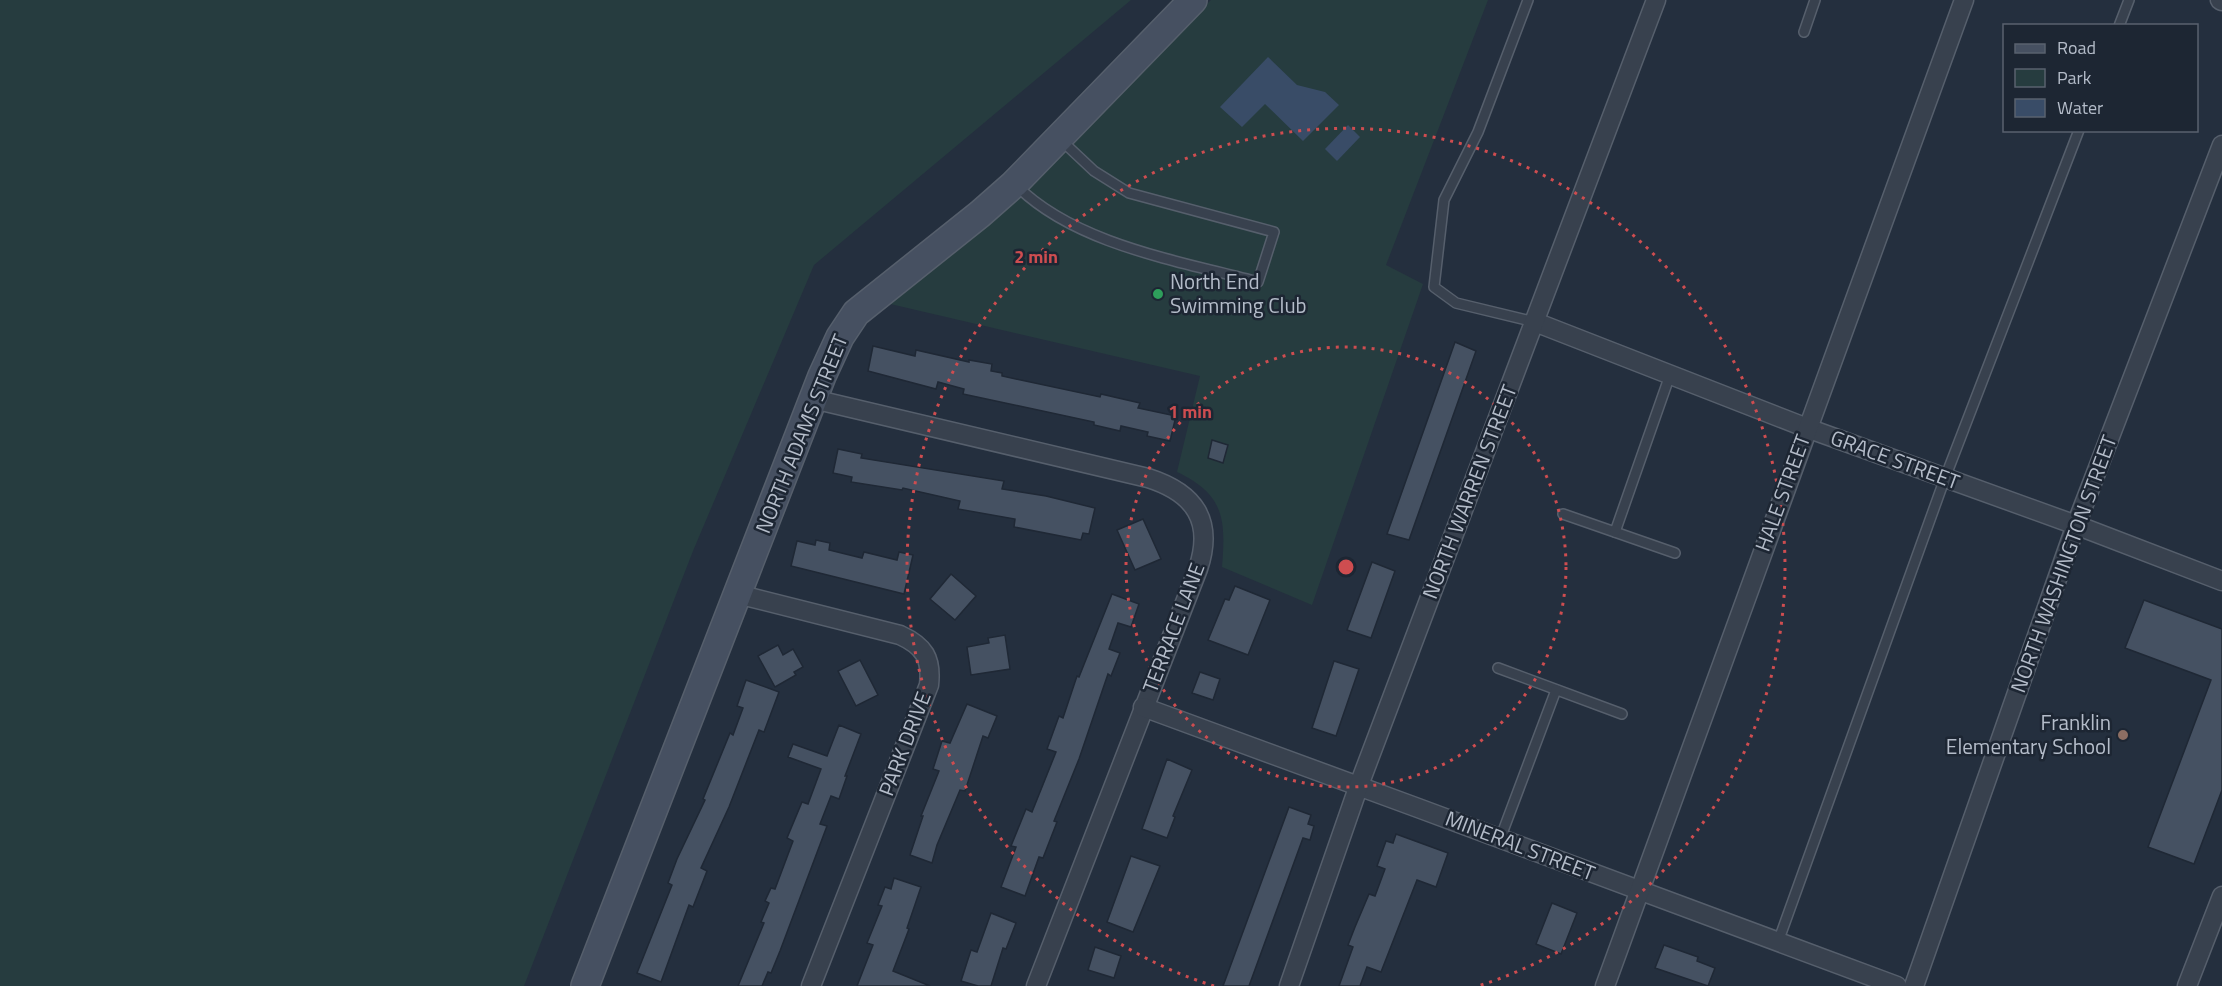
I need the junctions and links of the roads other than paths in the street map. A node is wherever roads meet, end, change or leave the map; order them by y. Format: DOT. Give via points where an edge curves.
graph roads {
  1 [pos="1193,0"];
  2 [pos="1528,0"];
  3 [pos="1656,0"];
  4 [pos="1815,0"];
  5 [pos="1964,0"];
  6 [pos="2129,0"];
  7 [pos="2121,24"];
  8 [pos="1804,32"];
  9 [pos="2078,132"];
  10 [pos="1060,139"];
  11 [pos="2222,145"];
  12 [pos="1014,184"];
  13 [pos="1535,322"];
  14 [pos="1670,375"];
  15 [pos="813,399"];
  16 [pos="1807,428"];
  17 [pos="1945,478"];
  18 [pos="1563,514"];
  19 [pos="2076,525"];
  20 [pos="1615,532"];
  21 [pos="1675,553"];
  22 [pos="2222,581"];
  23 [pos="737,594"];
  24 [pos="1498,668"];
  25 [pos="1556,690"];
  26 [pos="1143,707"];
  27 [pos="1622,714"];
  28 [pos="1359,785"];
  29 [pos="1500,839"];
  30 [pos="1640,892"];
  31 [pos="2222,896"];
  32 [pos="1778,942"];
  33 [pos="585,986"];
  34 [pos="811,986"];
  35 [pos="1036,986"];
  36 [pos="1289,986"];
  37 [pos="1605,986"];
  38 [pos="1897,986"];
  39 [pos="1914,986"];
  40 [pos="2187,986"];
  1 -- 10 [label="street, NORTH ADAMS STREET"];
  2 -- 13 [label="lane" via="1478,132 1444,200 1434,287 1456,303"];
  3 -- 13 [label="street, NORTH WARREN STREET"];
  4 -- 8 [label="lane"];
  5 -- 16 [label="street, HALE STREET"];
  6 -- 7 [label="lane"];
  9 -- 17 [label="lane"];
  10 -- 12 [label="street, NORTH ADAMS STREET"];
  10 -- 12 [label="lane" via="1094,171 1129,193 1274,232 1258,282 1075,228"];
  11 -- 19 [label="street, NORTH WASHINGTON STREET"];
  12 -- 15 [label="street, NORTH ADAMS STREET" via="856,313 840,337"];
  13 -- 14 [label="street, GRACE STREET"];
  13 -- 28 [label="street, NORTH WARREN STREET"];
  14 -- 16 [label="street, GRACE STREET"];
  14 -- 20 [label="lane"];
  15 -- 23 [label="street, NORTH ADAMS STREET"];
  15 -- 26 [label="street, TERRACE LANE" via="1148,478 1164,483 1191,503 1201,519 1204,552"];
  16 -- 17 [label="street, GRACE STREET"];
  16 -- 30 [label="street, HALE STREET"];
  17 -- 19 [label="street, GRACE STREET"];
  17 -- 32 [label="lane"];
  18 -- 20 [label="lane"];
  19 -- 22 [label="street, GRACE STREET"];
  19 -- 39 [label="street, NORTH WASHINGTON STREET"];
  20 -- 21 [label="lane"];
  23 -- 33 [label="street, NORTH ADAMS STREET"];
  23 -- 34 [label="street, PARK DRIVE" via="900,635 922,649 928,659 928,685"];
  24 -- 25 [label="lane"];
  25 -- 27 [label="lane"];
  25 -- 29 [label="lane"];
  26 -- 28 [label="street, MINERAL STREET"];
  26 -- 35 [label="street, TERRACE LANE"];
  28 -- 29 [label="street, MINERAL STREET"];
  28 -- 36 [label="street, NORTH WARREN STREET"];
  29 -- 30 [label="street, MINERAL STREET"];
  30 -- 32 [label="street, MINERAL STREET"];
  30 -- 37 [label="street, HALE STREET"];
  31 -- 40 [label="street"];
  32 -- 38 [label="street, MINERAL STREET"];
}
